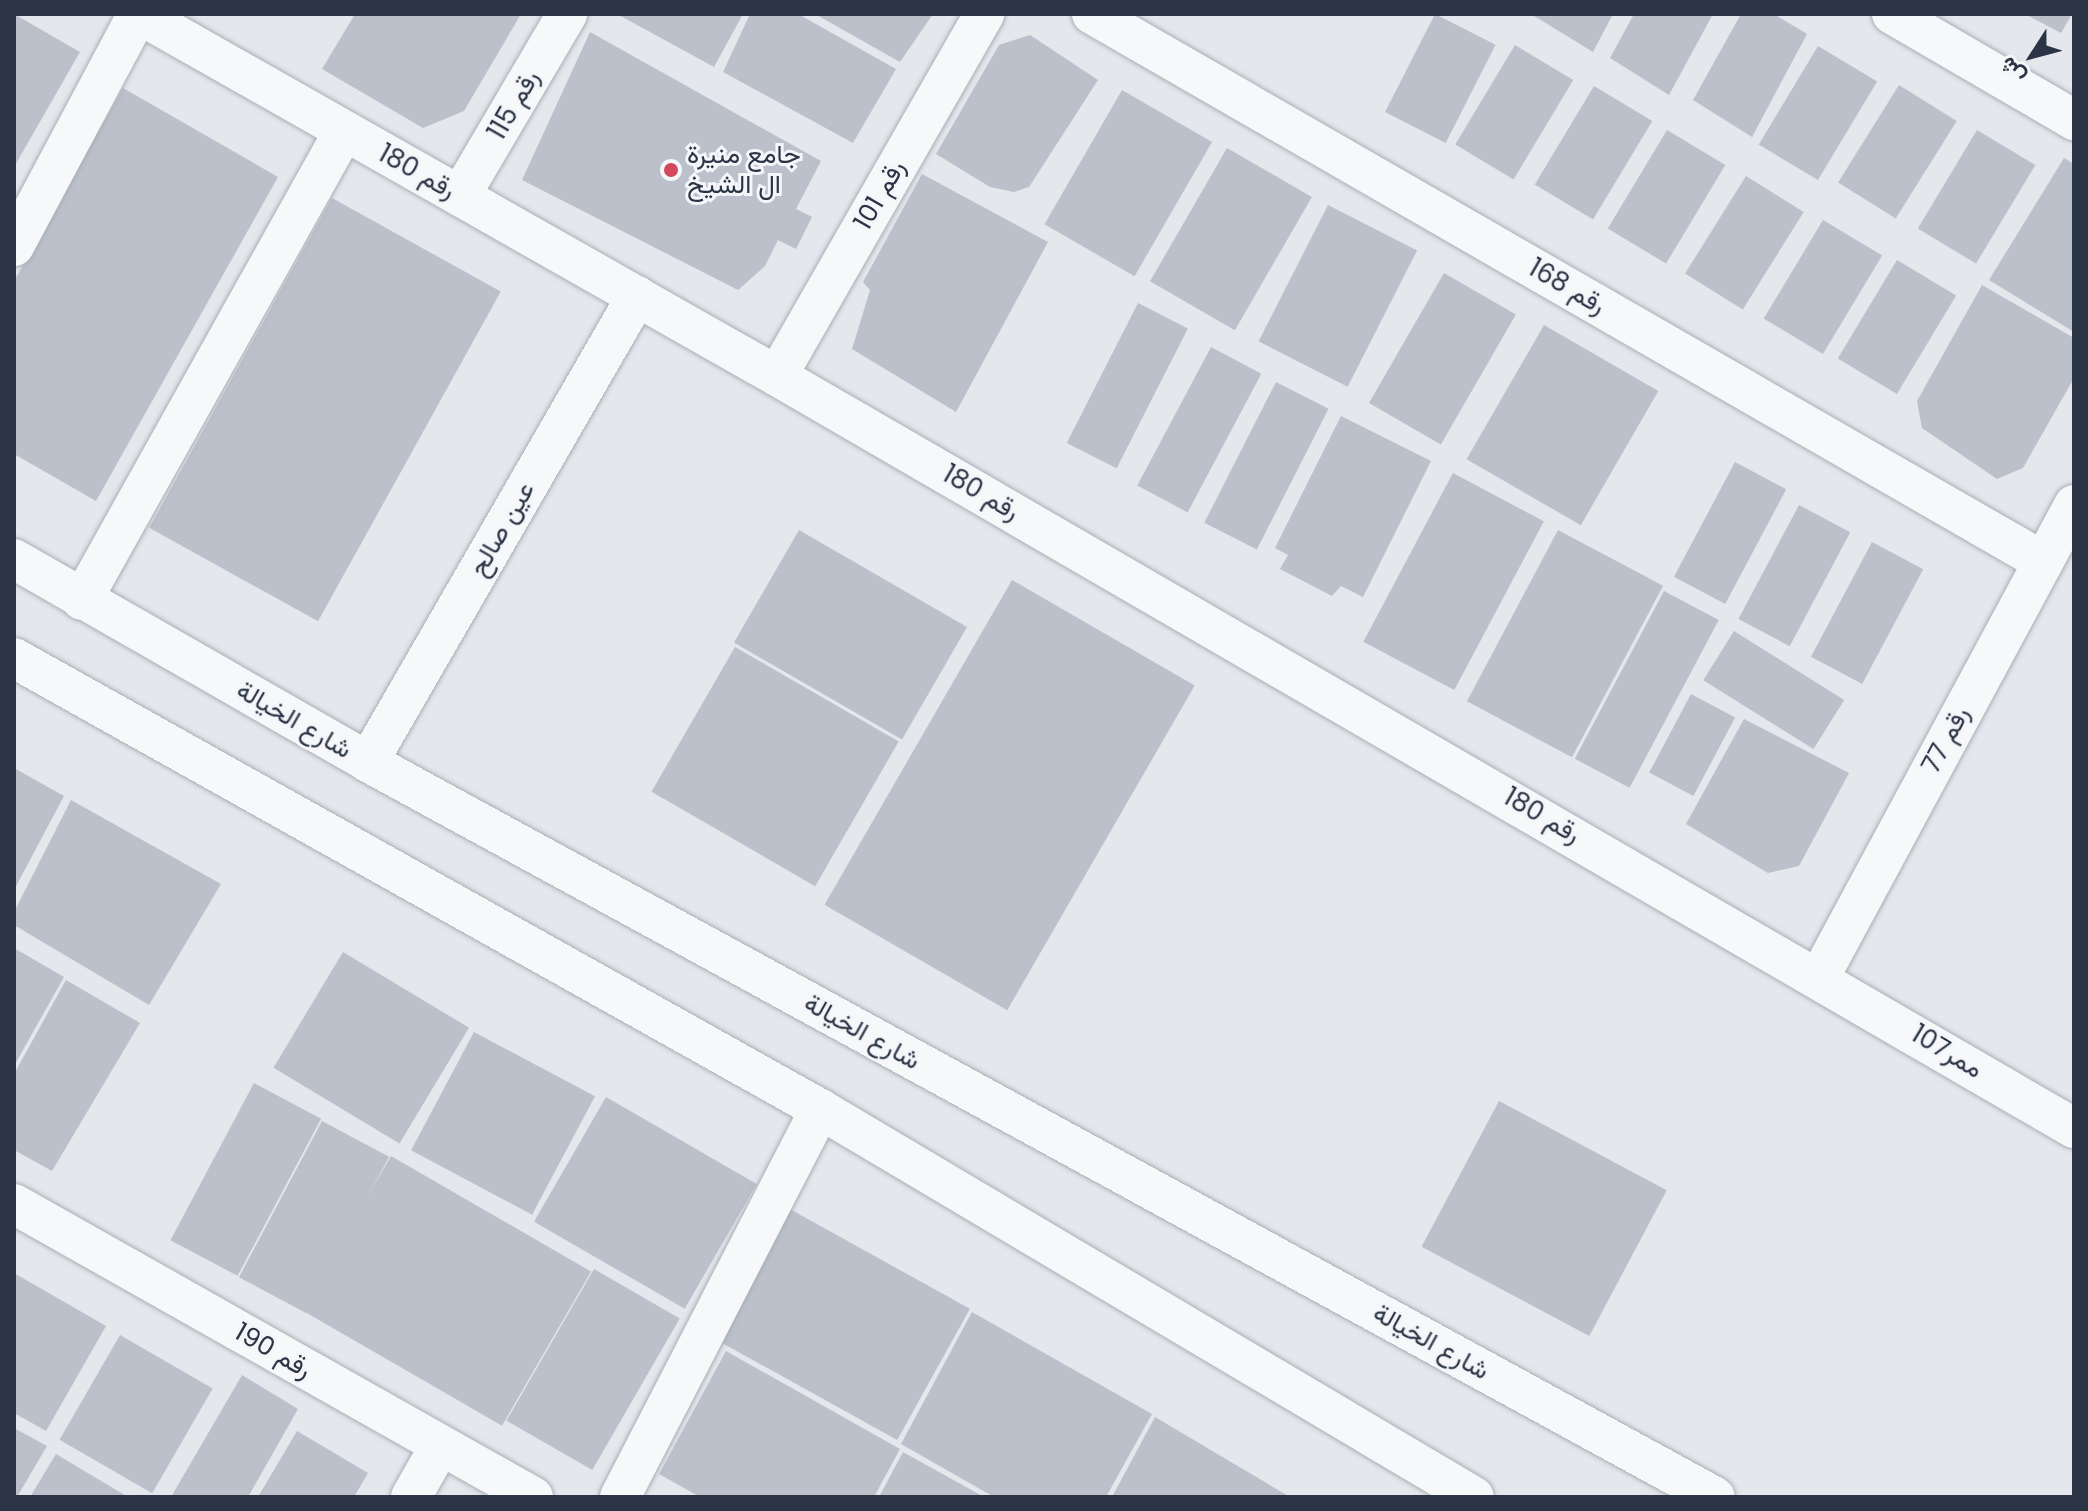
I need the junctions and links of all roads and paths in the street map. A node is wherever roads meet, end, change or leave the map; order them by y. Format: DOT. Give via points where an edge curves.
graph roads {
  1 [pos="138,14"];
  2 [pos="567,14"];
  3 [pos="984,14"];
  4 [pos="1092,14"];
  5 [pos="1892,14"];
  6 [pos="2074,120"];
  7 [pos="344,131"];
  8 [pos="460,196"];
  9 [pos="14,246"];
  10 [pos="637,296"];
  11 [pos="777,376"];
  12 [pos="2074,505"];
  13 [pos="14,559"];
  14 [pos="2042,561"];
  15 [pos="82,600"];
  16 [pos="14,658"];
  17 [pos="368,762"];
  18 [pos="1820,976"];
  19 [pos="820,1109"];
  20 [pos="2074,1128"];
  21 [pos="14,1204"];
  22 [pos="440,1446"];
  23 [pos="411,1497"];
  24 [pos="533,1497"];
  25 [pos="620,1497"];
  26 [pos="1474,1497"];
  27 [pos="1715,1497"];
  1 -- 7 [label="street, رقم 180"];
  1 -- 9 [label="street"];
  2 -- 8 [label="street, رقم 115"];
  3 -- 11 [label="street, رقم 101"];
  4 -- 14 [label="street, رقم 168"];
  5 -- 6 [label="street"];
  7 -- 8 [label="street, رقم 180"];
  7 -- 15 [label="street"];
  8 -- 10 [label="street, رقم 180"];
  10 -- 11 [label="street, رقم 180"];
  10 -- 17 [label="street, عين صالح"];
  11 -- 18 [label="street, رقم 180"];
  12 -- 14 [label="street, رقم 77"];
  13 -- 15 [label="street, شارع الخيالة"];
  14 -- 18 [label="street, رقم 77"];
  15 -- 17 [label="street, شارع الخيالة"];
  16 -- 19 [label="street"];
  17 -- 27 [label="street, شارع الخيالة"];
  18 -- 20 [label="street, ممر107"];
  19 -- 25 [label="street"];
  19 -- 26 [label="street"];
  21 -- 22 [label="street, رقم 190"];
  22 -- 23 [label="street"];
  22 -- 24 [label="street, رقم 190"];
}
